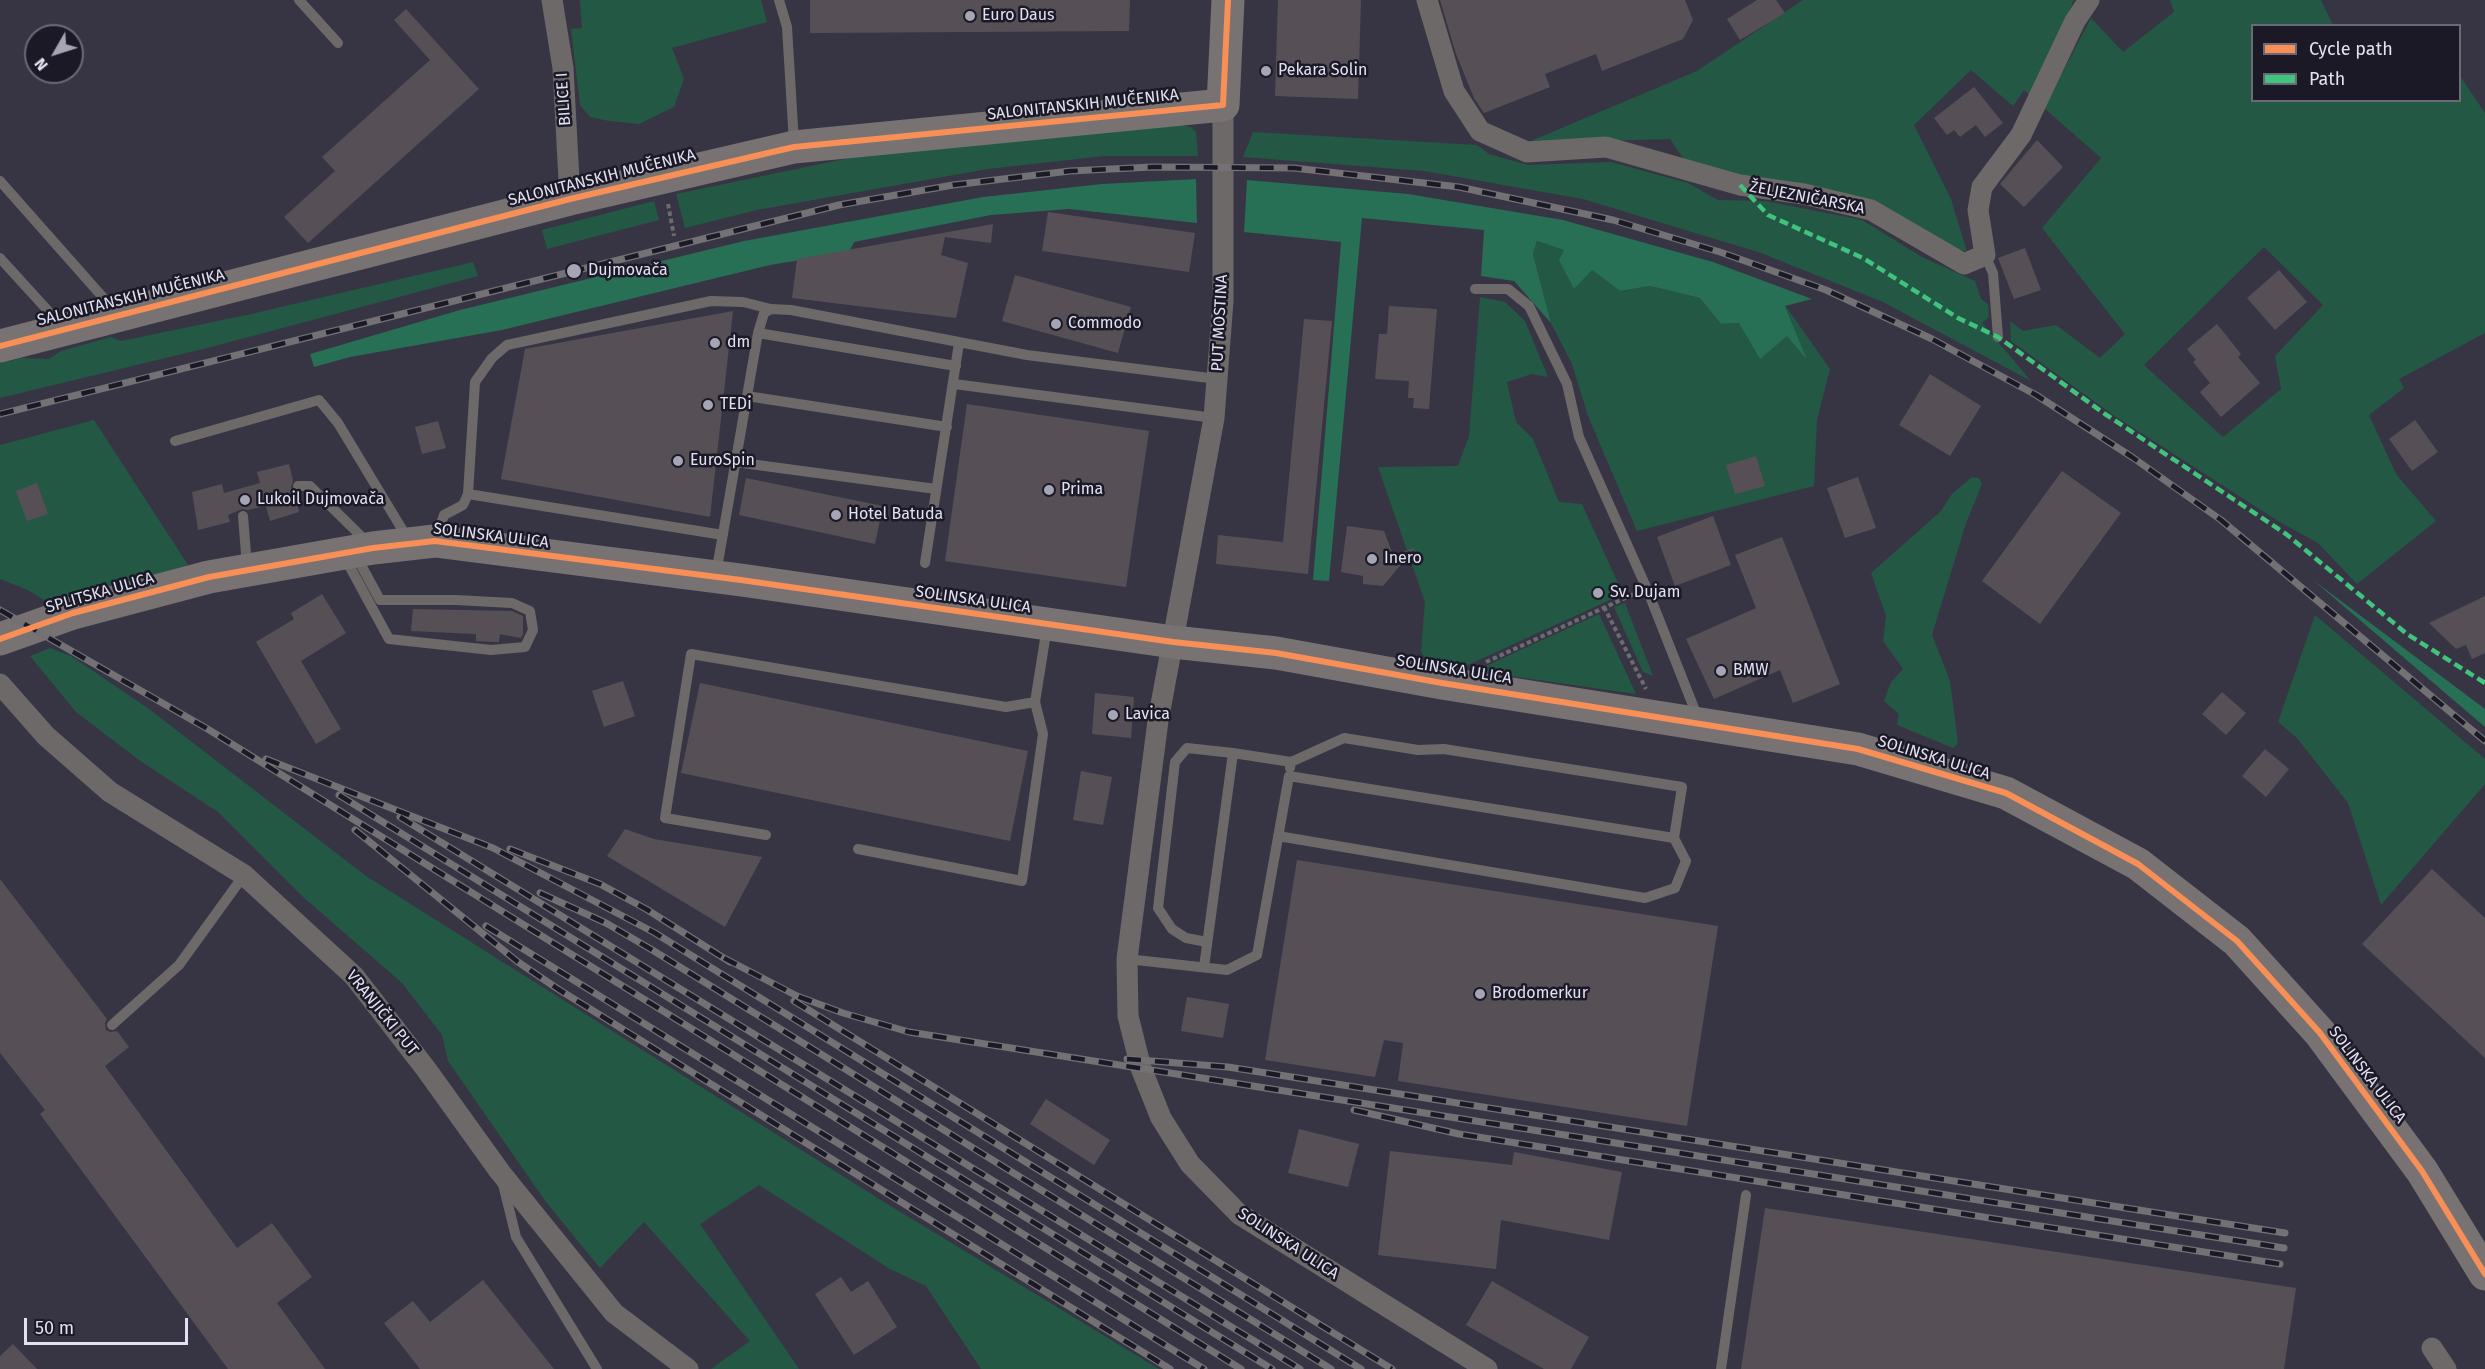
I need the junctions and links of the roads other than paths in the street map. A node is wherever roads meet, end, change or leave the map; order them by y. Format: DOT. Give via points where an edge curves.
graph roads {
  1 [pos="299,0"];
  2 [pos="552,0"];
  3 [pos="779,0"];
  4 [pos="1228,0"];
  5 [pos="1427,0"];
  6 [pos="2089,0"];
  7 [pos="338,43"];
  8 [pos="1223,105"];
  9 [pos="794,147"];
  10 [pos="0,181"];
  11 [pos="570,199"];
  12 [pos="1985,255"];
  13 [pos="0,258"];
  14 [pos="1475,289"];
  15 [pos="771,309"];
  16 [pos="119,316"];
  17 [pos="65,329"];
  18 [pos="758,333"];
  19 [pos="1998,337"];
  20 [pos="958,343"];
  21 [pos="0,346"];
  22 [pos="956,366"];
  23 [pos="1218,378"];
  24 [pos="954,384"];
  25 [pos="747,396"];
  26 [pos="1214,418"];
  27 [pos="947,427"];
  28 [pos="175,441"];
  29 [pos="735,462"];
  30 [pos="298,486"];
  31 [pos="936,489"];
  32 [pos="468,494"];
  33 [pos="243,516"];
  34 [pos="429,533"];
  35 [pos="723,535"];
  36 [pos="356,550"];
  37 [pos="925,563"];
  38 [pos="248,569"];
  39 [pos="209,577"];
  40 [pos="715,577"];
  41 [pos="1048,624"];
  42 [pos="5,637"];
  43 [pos="1173,642"];
  44 [pos="0,684"];
  45 [pos="1035,702"];
  46 [pos="1701,724"];
  47 [pos="1233,753"];
  48 [pos="1291,762"];
  49 [pos="1289,776"];
  50 [pos="766,835"];
  51 [pos="1278,836"];
  52 [pos="1674,838"];
  53 [pos="858,849"];
  54 [pos="244,875"];
  55 [pos="1207,942"];
  56 [pos="1127,959"];
  57 [pos="1204,967"];
  58 [pos="112,1024"];
  59 [pos="500,1172"];
  60 [pos="1746,1195"];
  61 [pos="2485,1274"];
  62 [pos="2432,1348"];
  63 [pos="597,1369"];
  64 [pos="688,1369"];
  65 [pos="1487,1369"];
  66 [pos="1722,1369"];
  67 [pos="2446,1369"];
  1 -- 7 [label="lane"];
  2 -- 11 [label="street, BILICE I" via="563,68"];
  3 -- 9 [label="lane" via="787,27"];
  4 -- 8 [label="main road, PUT MOSTINA"];
  5 -- 12 [label="street, ŽELJEZNIČARSKA" via="1454,91 1480,131 1527,152 1606,147 1740,185 1804,194 1871,210 1964,264"];
  6 -- 12 [label="street" via="2075,21 2021,135 1982,187 1978,210"];
  8 -- 9 [label="main road, SALONITANSKIH MUČENIKA"];
  8 -- 23 [label="street, PUT MOSTINA" via="1225,202"];
  9 -- 11 [label="main road, SALONITANSKIH MUČENIKA"];
  10 -- 16 [label="lane"];
  11 -- 16 [label="main road, SALONITANSKIH MUČENIKA"];
  12 -- 19 [label="lane" via="1994,273"];
  13 -- 17 [label="lane"];
  14 -- 46 [label="lane" via="1508,289 1529,306 1568,384 1579,437 1647,589"];
  15 -- 18 [label="lane" via="764,313"];
  15 -- 20 [label="lane"];
  15 -- 32 [label="lane" via="743,302 711,301 507,345 475,382"];
  16 -- 17 [label="main road, SALONITANSKIH MUČENIKA"];
  17 -- 21 [label="main road, SALONITANSKIH MUČENIKA"];
  18 -- 22 [label="lane"];
  18 -- 25 [label="lane"];
  20 -- 22 [label="lane"];
  20 -- 23 [label="lane"];
  22 -- 24 [label="lane"];
  23 -- 26 [label="street, PUT MOSTINA"];
  24 -- 26 [label="lane"];
  24 -- 27 [label="lane"];
  25 -- 27 [label="lane"];
  25 -- 29 [label="lane"];
  26 -- 43 [label="street, PUT MOSTINA"];
  27 -- 31 [label="lane"];
  28 -- 34 [label="lane" via="319,399"];
  29 -- 31 [label="lane"];
  29 -- 35 [label="lane"];
  30 -- 36 [label="lane" via="310,486"];
  31 -- 37 [label="lane"];
  32 -- 34 [label="lane" via="463,505"];
  32 -- 35 [label="lane"];
  33 -- 38 [label="lane"];
  34 -- 36 [label="main road, SOLINSKA ULICA"];
  34 -- 40 [label="main road, SOLINSKA ULICA"];
  35 -- 40 [label="lane"];
  36 -- 36 [label="lane" via="389,639 492,650 525,647 533,630 530,611 512,603 380,600"];
  36 -- 38 [label="main road, SOLINSKA ULICA"];
  38 -- 39 [label="main road, SOLINSKA ULICA"];
  39 -- 42 [label="main road, SPLITSKA ULICA" via="73,613"];
  40 -- 41 [label="main road, SOLINSKA ULICA"];
  41 -- 43 [label="main road, SOLINSKA ULICA"];
  41 -- 45 [label="lane"];
  43 -- 46 [label="main road, SOLINSKA ULICA" via="1276,653"];
  43 -- 56 [label="street, SOLINSKA ULICA" via="1158,722"];
  44 -- 54 [label="street, VRANJIČKI PUT" via="46,736 110,792"];
  45 -- 50 [label="lane" via="1006,708 692,654 664,818"];
  45 -- 53 [label="lane" via="1043,734 1022,881"];
  46 -- 61 [label="main road, SOLINSKA ULICA" via="1858,749 2006,793 2138,864 2237,941 2320,1033 2422,1171"];
  47 -- 48 [label="lane"];
  47 -- 55 [label="lane"];
  47 -- 55 [label="lane" via="1187,748 1175,762 1158,908 1173,929 1186,938"];
  48 -- 49 [label="lane"];
  48 -- 52 [label="lane" via="1344,738 1418,750 1444,749 1682,787"];
  49 -- 51 [label="lane"];
  49 -- 52 [label="lane"];
  51 -- 52 [label="lane" via="1645,898 1675,888 1686,861"];
  51 -- 57 [label="lane" via="1257,955 1227,970"];
  54 -- 58 [label="lane" via="179,965"];
  54 -- 59 [label="street, VRANJIČKI PUT" via="354,976"];
  55 -- 57 [label="lane"];
  56 -- 57 [label="lane"];
  56 -- 65 [label="street, SOLINSKA ULICA" via="1128,1016 1141,1068 1161,1118 1190,1164 1239,1214"];
  59 -- 63 [label="lane" via="516,1237"];
  59 -- 64 [label="street, VRANJIČKI PUT" via="614,1313"];
  60 -- 66 [label="lane"];
  62 -- 67 [label="street"];
}
